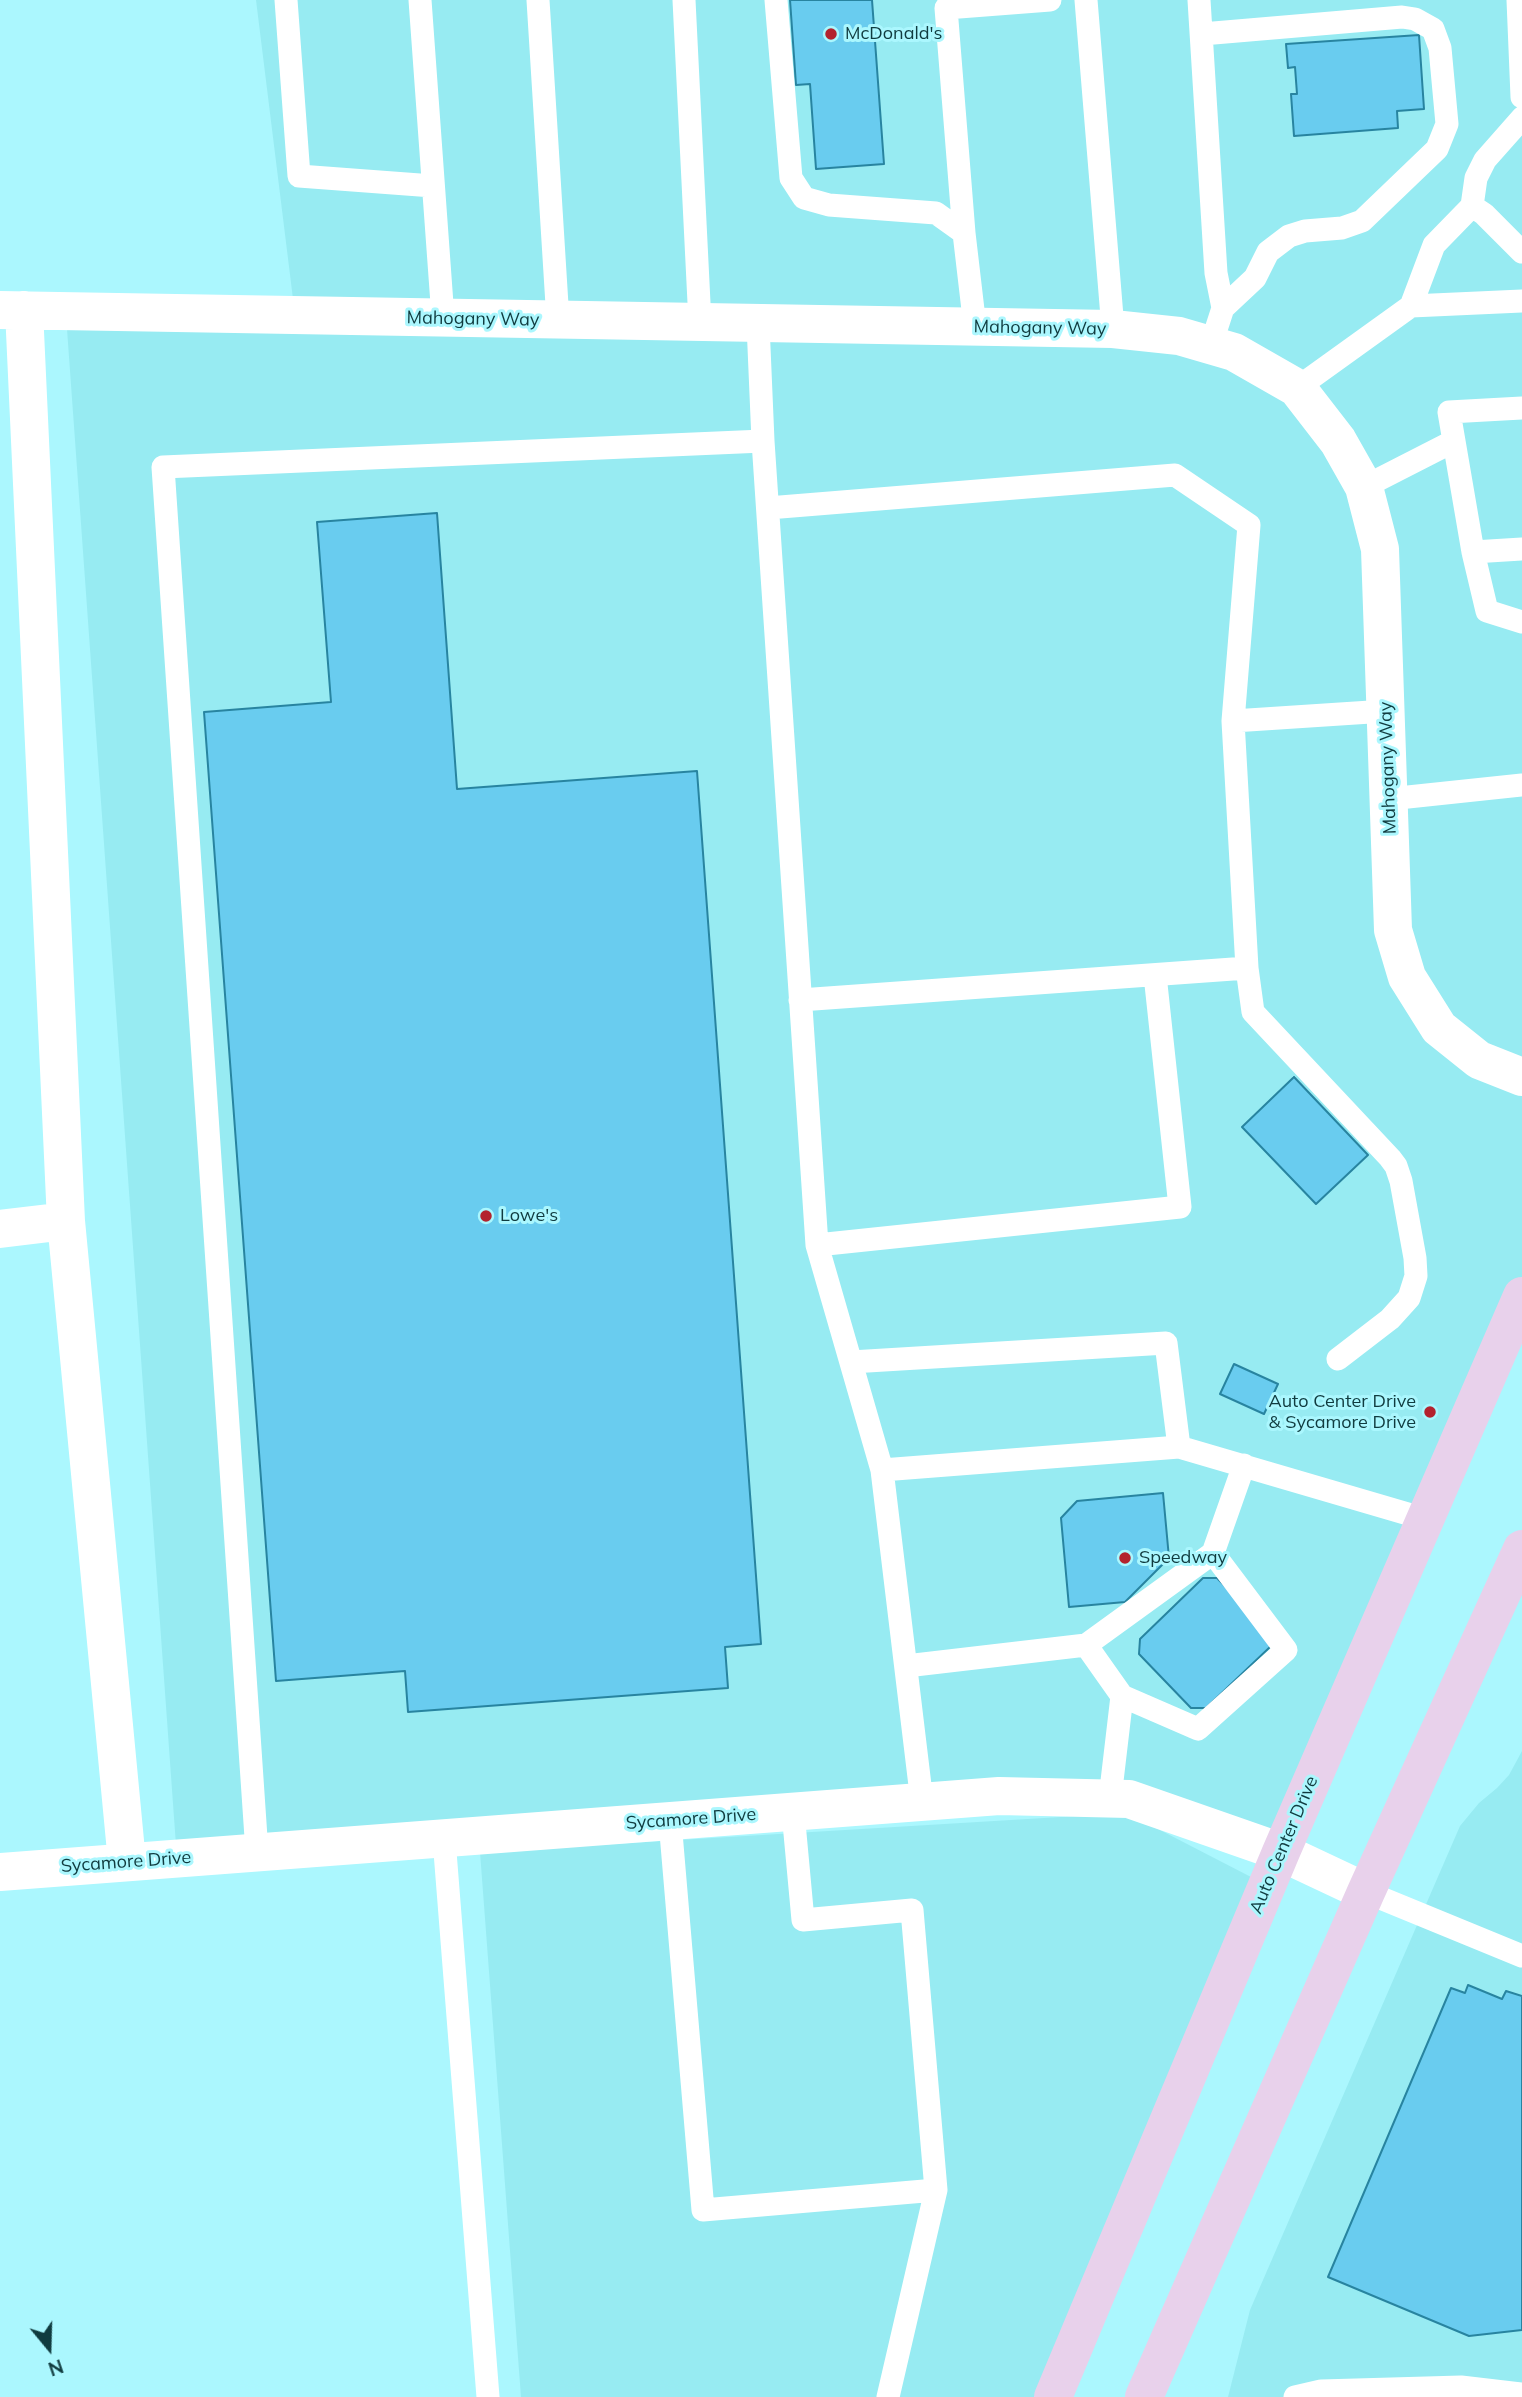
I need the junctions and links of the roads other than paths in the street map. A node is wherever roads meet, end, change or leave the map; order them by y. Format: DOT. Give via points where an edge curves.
graph roads {
  1 [pos="286,0"];
  2 [pos="420,0"];
  3 [pos="538,0"];
  4 [pos="684,0"];
  5 [pos="776,0"];
  6 [pos="1050,0"];
  7 [pos="1086,0"];
  8 [pos="1199,0"];
  9 [pos="1518,0"];
  10 [pos="1202,34"];
  11 [pos="1522,97"];
  12 [pos="1522,118"];
  13 [pos="433,186"];
  14 [pos="1472,206"];
  15 [pos="964,233"];
  16 [pos="1522,252"];
  17 [pos="1522,302"];
  18 [pos="1411,306"];
  19 [pos="1223,308"];
  20 [pos="12,310"];
  21 [pos="443,318"];
  22 [pos="558,320"];
  23 [pos="700,323"];
  24 [pos="758,324"];
  25 [pos="975,327"];
  26 [pos="1113,329"];
  27 [pos="1212,345"];
  28 [pos="1297,388"];
  29 [pos="1522,408"];
  30 [pos="763,441"];
  31 [pos="1454,441"];
  32 [pos="1364,487"];
  33 [pos="768,508"];
  34 [pos="1522,548"];
  35 [pos="1474,552"];
  36 [pos="1522,622"];
  37 [pos="1386,710"];
  38 [pos="1233,721"];
  39 [pos="1522,785"];
  40 [pos="1389,799"];
  41 [pos="1247,968"];
  42 [pos="1155,975"];
  43 [pos="800,1000"];
  44 [pos="1522,1077"];
  45 [pos="66,1221"];
  46 [pos="0,1229"];
  47 [pos="817,1245"];
  48 [pos="1522,1296"];
  49 [pos="1338,1359"];
  50 [pos="851,1362"];
  51 [pos="1180,1447"];
  52 [pos="1244,1465"];
  53 [pos="882,1470"];
  54 [pos="1425,1519"];
  55 [pos="1522,1549"];
  56 [pos="1213,1553"];
  57 [pos="1086,1645"];
  58 [pos="906,1665"];
  59 [pos="1122,1696"];
  60 [pos="1110,1798"];
  61 [pos="922,1802"];
  62 [pos="793,1811"];
  63 [pos="670,1821"];
  64 [pos="444,1839"];
  65 [pos="257,1852"];
  66 [pos="1281,1852"];
  67 [pos="127,1862"];
  68 [pos="0,1872"];
  69 [pos="1366,1892"];
  70 [pos="1522,1956"];
  71 [pos="936,2190"];
  72 [pos="1522,2394"];
  73 [pos="488,2397"];
  74 [pos="888,2397"];
  75 [pos="1053,2397"];
  76 [pos="1144,2397"];
  77 [pos="1295,2397"];
  1 -- 13 [label="lane" via="299,176"];
  2 -- 13 [label="lane"];
  3 -- 22 [label="lane"];
  4 -- 23 [label="lane"];
  5 -- 15 [label="lane" via="791,178 804,198 829,205 936,213"];
  6 -- 15 [label="lane" via="946,8"];
  7 -- 26 [label="lane"];
  8 -- 10 [label="lane"];
  9 -- 11 [label="lane"];
  10 -- 19 [label="lane" via="1216,272"];
  10 -- 19 [label="lane" via="1402,16 1415,19 1433,29 1440,48 1447,124 1437,149 1362,221 1289,236 1268,252 1255,278"];
  12 -- 14 [label="lane" via="1485,160 1476,178"];
  13 -- 21 [label="lane"];
  14 -- 16 [label="lane"];
  14 -- 18 [label="lane" via="1434,245"];
  15 -- 25 [label="lane"];
  17 -- 18 [label="lane"];
  18 -- 28 [label="lane"];
  19 -- 27 [label="lane"];
  20 -- 21 [label="street, Mahogany Way"];
  20 -- 45 [label="street"];
  21 -- 22 [label="street, Mahogany Way"];
  22 -- 23 [label="street, Mahogany Way"];
  23 -- 24 [label="street, Mahogany Way"];
  24 -- 25 [label="street, Mahogany Way"];
  24 -- 30 [label="lane"];
  25 -- 26 [label="street, Mahogany Way"];
  26 -- 27 [label="street, Mahogany Way" via="1179,336"];
  27 -- 28 [label="street, Mahogany Way" via="1234,352"];
  28 -- 32 [label="street, Mahogany Way" via="1338,441"];
  29 -- 31 [label="lane" via="1449,412"];
  30 -- 33 [label="lane"];
  30 -- 65 [label="lane" via="163,467"];
  31 -- 32 [label="lane"];
  31 -- 35 [label="lane"];
  32 -- 37 [label="street, Mahogany Way" via="1380,549"];
  33 -- 38 [label="lane" via="1175,475 1249,525"];
  33 -- 43 [label="lane"];
  34 -- 35 [label="lane"];
  35 -- 36 [label="lane" via="1487,611"];
  37 -- 38 [label="lane"];
  37 -- 40 [label="street, Mahogany Way"];
  38 -- 41 [label="lane"];
  39 -- 40 [label="lane"];
  40 -- 44 [label="street, Mahogany Way" via="1393,930 1407,977 1439,1028 1479,1060"];
  41 -- 42 [label="lane"];
  41 -- 49 [label="lane" via="1253,1012 1390,1157 1401,1181 1415,1258 1416,1276 1409,1298 1391,1319"];
  42 -- 43 [label="lane"];
  42 -- 47 [label="lane" via="1180,1208"];
  43 -- 47 [label="lane"];
  45 -- 46 [label="street"];
  45 -- 67 [label="street"];
  47 -- 50 [label="lane"];
  48 -- 54 [label="main road, Auto Center Drive"];
  50 -- 51 [label="lane" via="1166,1343"];
  50 -- 53 [label="lane"];
  51 -- 52 [label="lane"];
  51 -- 53 [label="lane"];
  52 -- 54 [label="lane"];
  52 -- 56 [label="lane"];
  53 -- 58 [label="lane"];
  54 -- 66 [label="main road, Auto Center Drive"];
  55 -- 69 [label="main road"];
  56 -- 57 [label="lane"];
  56 -- 59 [label="lane" via="1286,1650 1198,1730"];
  57 -- 58 [label="lane"];
  57 -- 59 [label="lane"];
  58 -- 61 [label="lane"];
  59 -- 60 [label="lane"];
  60 -- 61 [label="street, Sycamore Drive" via="999,1796"];
  60 -- 66 [label="street, Sycamore Drive" via="1129,1799"];
  61 -- 62 [label="street, Sycamore Drive"];
  62 -- 63 [label="street, Sycamore Drive"];
  62 -- 71 [label="lane" via="803,1920 912,1910"];
  63 -- 64 [label="street, Sycamore Drive"];
  63 -- 71 [label="lane" via="704,2210"];
  64 -- 65 [label="street, Sycamore Drive"];
  64 -- 73 [label="lane"];
  65 -- 67 [label="street, Sycamore Drive"];
  66 -- 69 [label="street, Sycamore Drive"];
  66 -- 75 [label="main road, Auto Center Drive"];
  67 -- 68 [label="street, Sycamore Drive"];
  69 -- 70 [label="lane"];
  69 -- 76 [label="main road"];
  71 -- 74 [label="lane"];
  72 -- 77 [label="lane" via="1461,2387 1321,2391"];
}
